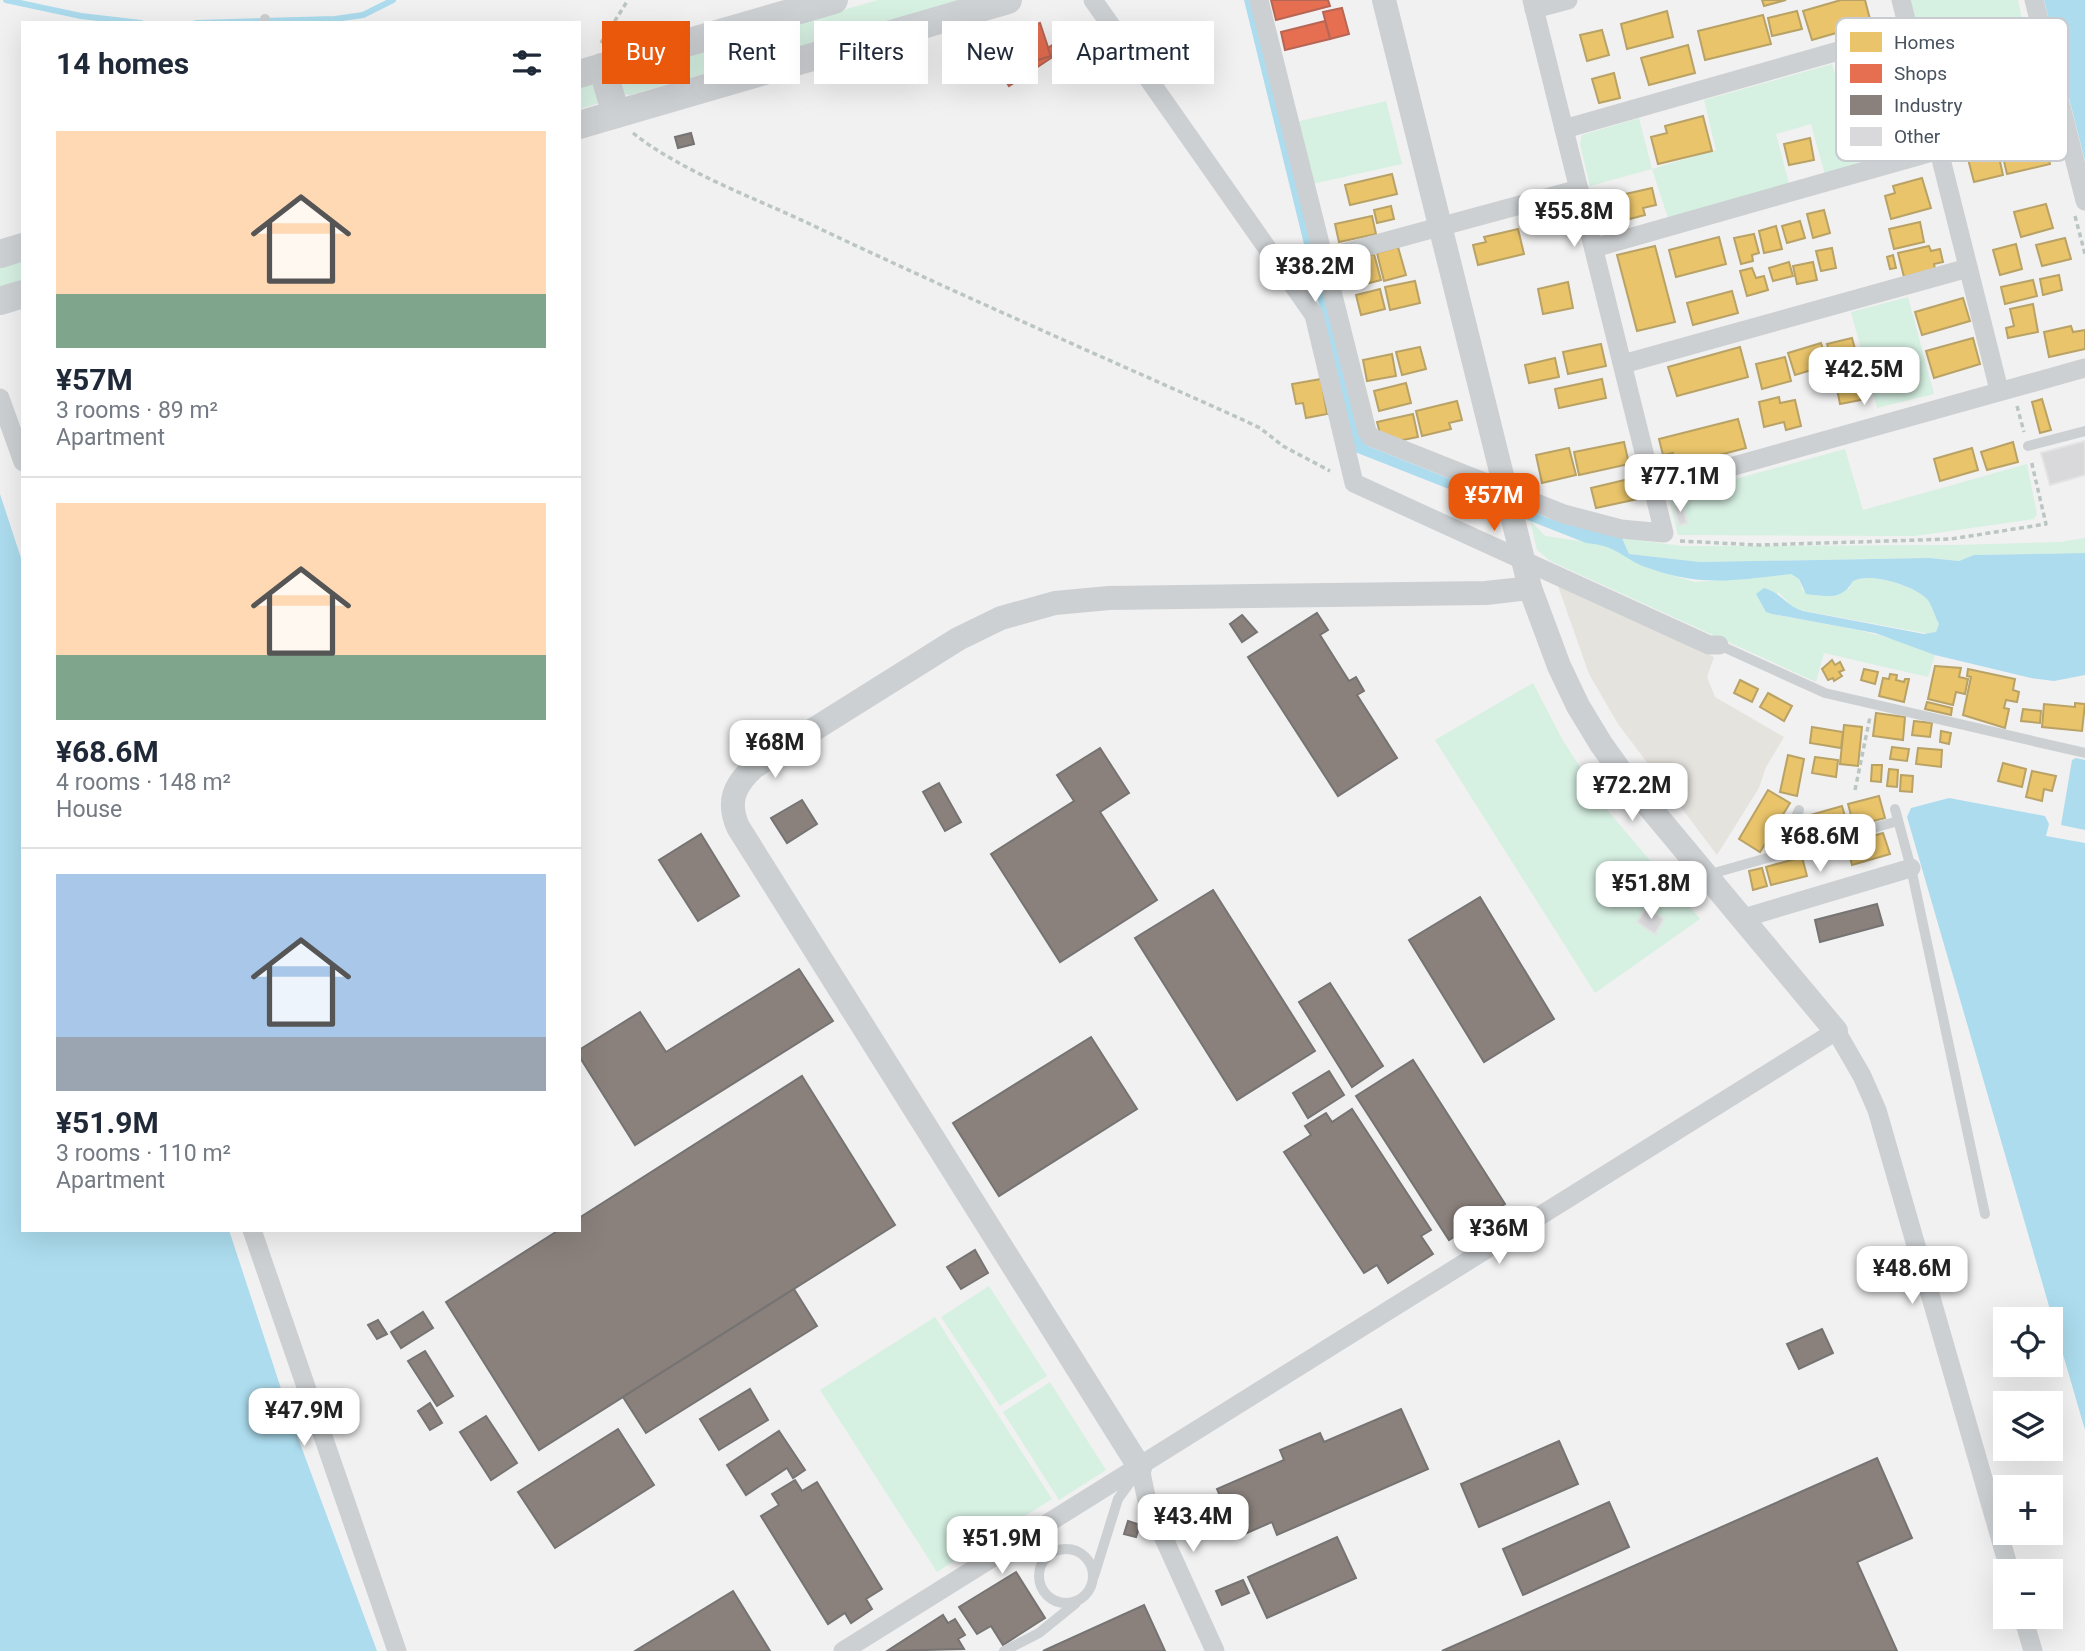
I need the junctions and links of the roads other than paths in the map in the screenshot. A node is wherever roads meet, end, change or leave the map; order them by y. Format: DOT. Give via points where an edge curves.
graph roads {
  1 [pos="834,0"];
  2 [pos="1008,0"];
  3 [pos="1093,0"];
  4 [pos="1259,0"];
  5 [pos="1384,0"];
  6 [pos="1568,0"];
  7 [pos="1901,0"];
  8 [pos="2034,0"];
  9 [pos="1533,5"];
  10 [pos="1906,18"];
  11 [pos="2039,18"];
  12 [pos="1836,52"];
  13 [pos="591,70"];
  14 [pos="616,114"];
  15 [pos="581,124"];
  16 [pos="1564,129"];
  17 [pos="2068,133"];
  18 [pos="1900,161"];
  19 [pos="1942,161"];
  20 [pos="1579,188"];
  21 [pos="2085,201"];
  22 [pos="1442,227"];
  23 [pos="21,248"];
  24 [pos="1594,248"];
  25 [pos="0,254"];
  26 [pos="1325,258"];
  27 [pos="1968,268"];
  28 [pos="21,296"];
  29 [pos="0,301"];
  30 [pos="1623,364"];
  31 [pos="2085,368"];
  32 [pos="2007,394"];
  33 [pos="0,398"];
  34 [pos="2085,431"];
  35 [pos="2028,446"];
  36 [pos="21,456"];
  37 [pos="1655,488"];
  38 [pos="1508,494"];
  39 [pos="1525,561"];
  40 [pos="1530,588"];
  41 [pos="1719,645"];
  42 [pos="2085,753"];
  43 [pos="1895,809"];
  44 [pos="1799,810"];
  45 [pos="1898,821"];
  46 [pos="1791,851"];
  47 [pos="1911,869"];
  48 [pos="1705,876"];
  49 [pos="1740,919"];
  50 [pos="1836,1031"];
  51 [pos="1985,1214"];
  52 [pos="252,1232"];
  53 [pos="1140,1468"];
  54 [pos="2006,1559"];
  55 [pos="1093,1577"];
  56 [pos="1082,1598"];
  57 [pos="2027,1629"];
  58 [pos="397,1651"];
  59 [pos="843,1651"];
  60 [pos="1004,1651"];
  61 [pos="1215,1651"];
  62 [pos="2033,1651"];
  1 -- 13 [label="main road"];
  2 -- 14 [label="main road"];
  3 -- 39 [label="street" via="1314,315 1354,483"];
  4 -- 26 [label="street"];
  5 -- 22 [label="street"];
  6 -- 9 [label="street"];
  7 -- 10 [label="street"];
  8 -- 11 [label="street"];
  9 -- 16 [label="street"];
  12 -- 16 [label="street"];
  13 -- 14 [label="main road"];
  14 -- 15 [label="main road"];
  16 -- 20 [label="street"];
  17 -- 21 [label="street"];
  18 -- 24 [label="street"];
  19 -- 27 [label="street"];
  20 -- 22 [label="street"];
  20 -- 24 [label="street"];
  22 -- 26 [label="street"];
  22 -- 38 [label="street"];
  23 -- 25 [label="main road"];
  24 -- 30 [label="street"];
  26 -- 38 [label="street" via="1371,437"];
  27 -- 30 [label="street"];
  27 -- 32 [label="street"];
  28 -- 29 [label="main road"];
  30 -- 37 [label="street"];
  31 -- 32 [label="street"];
  32 -- 37 [label="street"];
  33 -- 36 [label="street"];
  34 -- 35 [label="lane"];
  37 -- 38 [label="street" via="1664,533 1590,522"];
  38 -- 39 [label="street"];
  39 -- 40 [label="street"];
  39 -- 41 [label="street" via="1709,645"];
  40 -- 48 [label="street" via="1559,666 1584,716 1626,779"];
  40 -- 53 [label="street" via="1486,593 1109,597 1055,603 1001,618 958,639 754,766 737,787 731,802 738,827"];
  41 -- 42 [label="lane" via="1825,693"];
  43 -- 45 [label="lane"];
  44 -- 46 [label="lane" via="1792,825"];
  45 -- 46 [label="lane"];
  45 -- 47 [label="lane"];
  46 -- 48 [label="lane"];
  47 -- 49 [label="street"];
  47 -- 51 [label="lane"];
  48 -- 49 [label="street"];
  49 -- 50 [label="street"];
  50 -- 53 [label="street"];
  50 -- 54 [label="street" via="1877,1110"];
  52 -- 58 [label="street"];
  53 -- 55 [label="lane" via="1118,1499"];
  53 -- 59 [label="street"];
  53 -- 61 [label="street" via="1147,1501"];
  55 -- 56 [label="lane"];
  55 -- 56 [label="lane" via="1088,1560 1073,1549 1055,1550 1041,1562 1038,1580 1047,1596 1064,1603"];
  56 -- 60 [label="lane" via="1039,1633"];
  57 -- 62 [label="street"];
}
